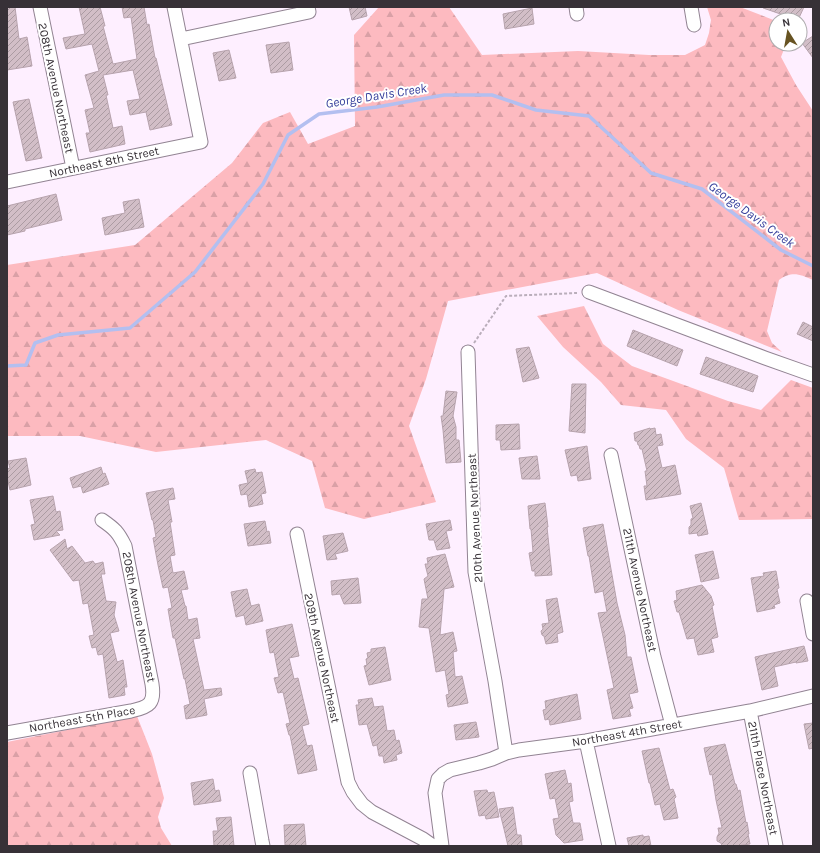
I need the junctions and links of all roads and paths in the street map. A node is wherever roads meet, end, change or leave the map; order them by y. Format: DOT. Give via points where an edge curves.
graph roads {
  1 [pos="40,7"];
  2 [pos="174,7"];
  3 [pos="690,7"];
  4 [pos="308,10"];
  5 [pos="694,25"];
  6 [pos="181,39"];
  7 [pos="73,168"];
  8 [pos="7,182"];
  9 [pos="589,292"];
  10 [pos="468,352"];
  11 [pos="813,375"];
  12 [pos="610,455"];
  13 [pos="102,520"];
  14 [pos="297,534"];
  15 [pos="807,601"];
  16 [pos="813,634"];
  17 [pos="813,696"];
  18 [pos="153,699"];
  19 [pos="750,711"];
  20 [pos="672,725"];
  21 [pos="7,732"];
  22 [pos="586,741"];
  23 [pos="506,753"];
  24 [pos="250,773"];
  25 [pos="263,846"];
  26 [pos="433,846"];
  27 [pos="442,846"];
  28 [pos="609,846"];
  29 [pos="776,846"];
  1 -- 7 [label="street, 208th Avenue Northeast"];
  2 -- 6 [label="street"];
  3 -- 5 [label="street"];
  4 -- 6 [label="street"];
  6 -- 7 [label="street, Northeast 8th Street" via="201,142"];
  7 -- 8 [label="street, Northeast 8th Street"];
  9 -- 10 [label="path" via="506,296"];
  9 -- 11 [label="street"];
  10 -- 23 [label="street, 210th Avenue Northeast" via="476,572"];
  12 -- 20 [label="street, 211th Avenue Northeast" via="654,657"];
  13 -- 18 [label="street, 208th Avenue Northeast" via="114,529 125,546 154,693"];
  14 -- 26 [label="street, 209th Avenue Northeast" via="348,782 362,804 372,812"];
  15 -- 16 [label="street"];
  17 -- 19 [label="street, Northeast 4th Street"];
  18 -- 21 [label="street, Northeast 5th Place" via="148,705 131,711"];
  19 -- 20 [label="street, Northeast 4th Street"];
  19 -- 29 [label="street, 211th Place Northeast"];
  20 -- 22 [label="street, Northeast 4th Street"];
  22 -- 23 [label="street, Northeast 4th Street"];
  22 -- 28 [label="street"];
  23 -- 27 [label="street, Northeast 4th Street" via="450,770 438,779 435,793"];
  24 -- 25 [label="street"];
}
